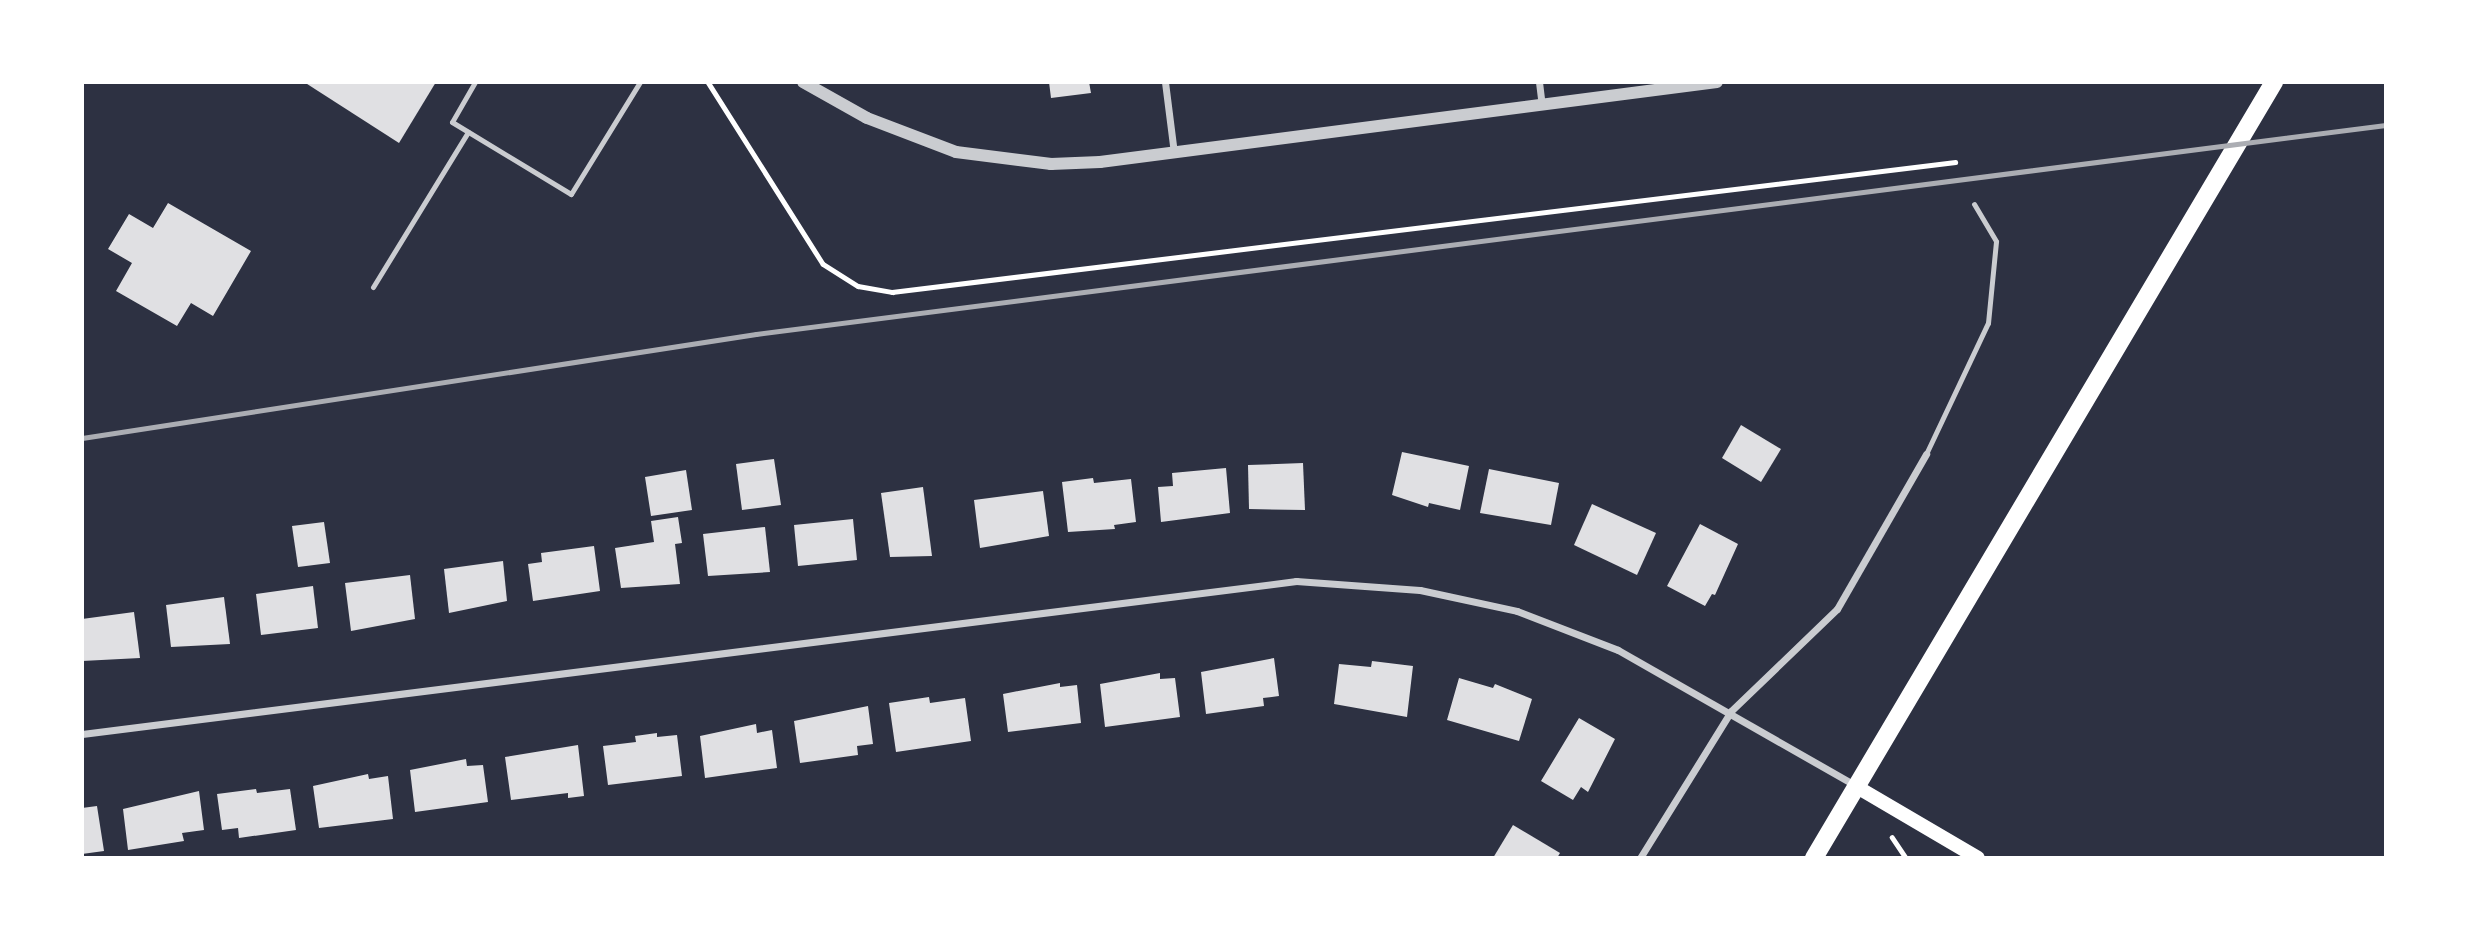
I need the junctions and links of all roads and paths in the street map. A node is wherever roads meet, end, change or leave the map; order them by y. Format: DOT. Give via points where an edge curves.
graph roads {
  1 [pos="475,82"];
  2 [pos="640,82"];
  3 [pos="708,82"];
  4 [pos="803,82"];
  5 [pos="1165,82"];
  6 [pos="1539,82"];
  7 [pos="1717,82"];
  8 [pos="2274,82"];
  9 [pos="1542,105"];
  10 [pos="468,132"];
  11 [pos="1174,153"];
  12 [pos="1955,162"];
  13 [pos="1974,204"];
  14 [pos="373,287"];
  15 [pos="1926,454"];
  16 [pos="1731,711"];
  17 [pos="82,734"];
  18 [pos="1857,787"];
  19 [pos="1640,858"];
  20 [pos="1814,858"];
  21 [pos="1978,858"];
  1 -- 10 [label="lane" via="452,122"];
  2 -- 10 [label="lane" via="571,194"];
  3 -- 12 [label="path" via="823,264 858,286 892,292"];
  4 -- 11 [label="street" via="867,118 956,152 1003,161 1100,162"];
  5 -- 11 [label="street"];
  6 -- 9 [label="street"];
  7 -- 9 [label="street"];
  8 -- 18 [label="main road"];
  9 -- 11 [label="street"];
  10 -- 14 [label="lane"];
  13 -- 15 [label="lane" via="1996,241 1988,323"];
  15 -- 16 [label="street" via="1837,609"];
  16 -- 17 [label="street" via="1618,650 1517,611 1420,590 1296,581"];
  16 -- 18 [label="street"];
  16 -- 19 [label="street"];
  18 -- 20 [label="main road"];
  18 -- 21 [label="main road"];
}
